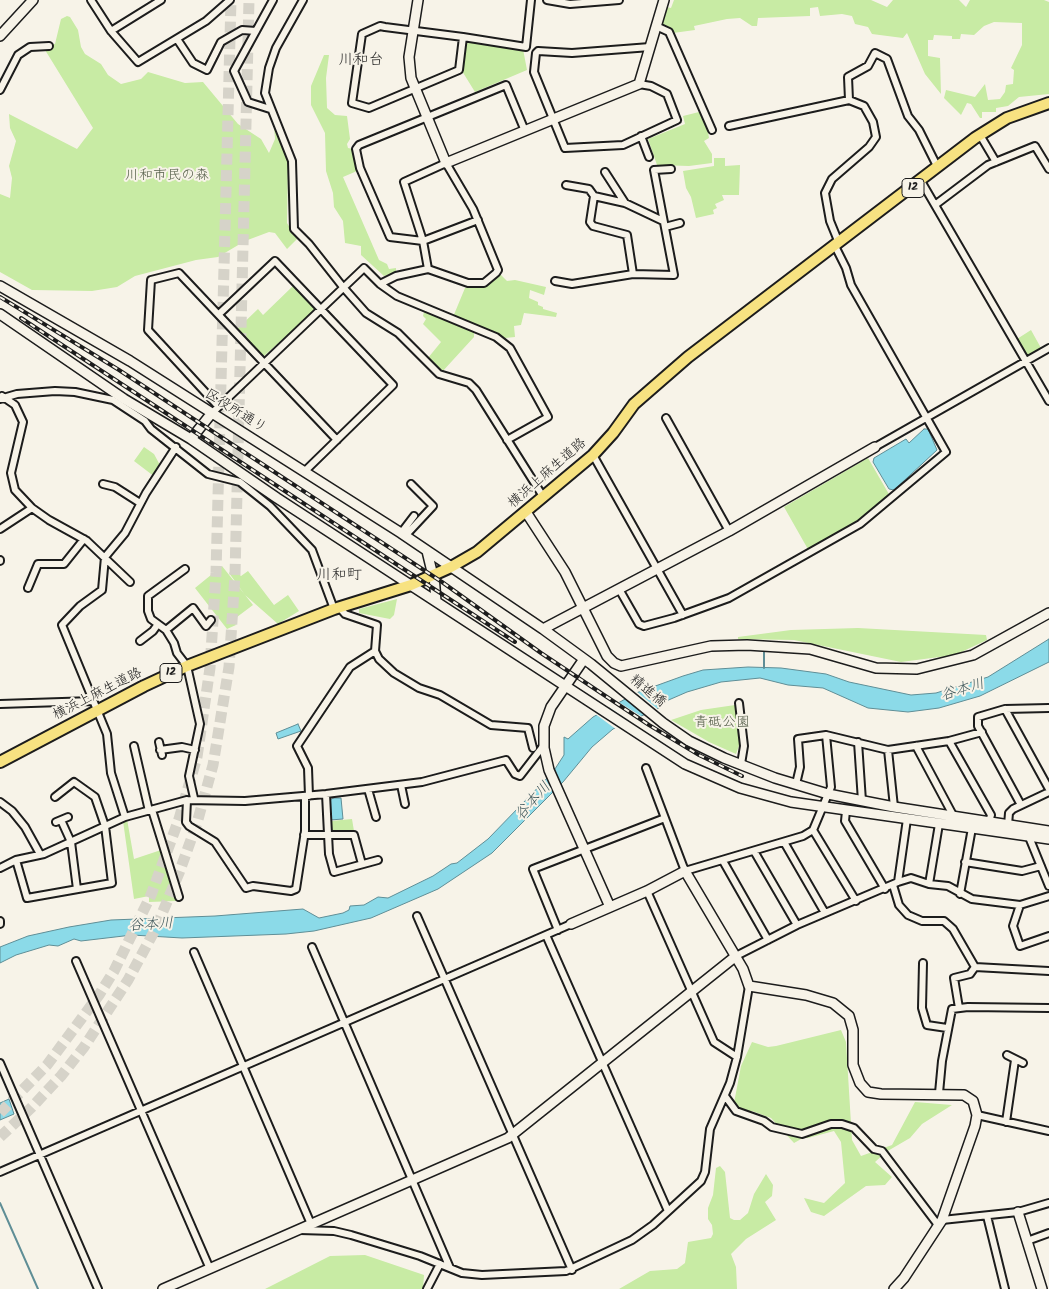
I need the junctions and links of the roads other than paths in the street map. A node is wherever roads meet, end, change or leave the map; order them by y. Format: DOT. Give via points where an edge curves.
graph roads {
  1 [pos="33,0"];
  2 [pos="91,0"];
  3 [pos="161,0"];
  4 [pos="230,0"];
  5 [pos="273,0"];
  6 [pos="303,0"];
  7 [pos="418,0"];
  8 [pos="531,0"];
  9 [pos="547,0"];
  10 [pos="619,0"];
  11 [pos="664,0"];
  12 [pos="656,26"];
  13 [pos="111,31"];
  14 [pos="256,31"];
  15 [pos="413,31"];
  16 [pos="0,36"];
  17 [pos="464,38"];
  18 [pos="177,40"];
  19 [pos="49,46"];
  20 [pos="650,47"];
  21 [pos="639,84"];
  22 [pos="415,89"];
  23 [pos="0,90"];
  24 [pos="849,100"];
  25 [pos="1049,103"];
  26 [pos="270,109"];
  27 [pos="427,117"];
  28 [pos="554,119"];
  29 [pos="729,126"];
  30 [pos="712,130"];
  31 [pos="525,131"];
  32 [pos="980,135"];
  33 [pos="641,136"];
  34 [pos="649,157"];
  35 [pos="996,162"];
  36 [pos="446,163"];
  37 [pos="938,168"];
  38 [pos="1049,169"];
  39 [pos="671,170"];
  40 [pos="606,172"];
  41 [pos="921,181"];
  42 [pos="566,185"];
  43 [pos="594,196"];
  44 [pos="625,203"];
  45 [pos="935,204"];
  46 [pos="478,220"];
  47 [pos="680,223"];
  48 [pos="664,224"];
  49 [pos="423,241"];
  50 [pos="837,244"];
  51 [pos="428,269"];
  52 [pos="633,274"];
  53 [pos="555,281"];
  54 [pos="380,284"];
  55 [pos="0,286"];
  56 [pos="343,288"];
  57 [pos="320,308"];
  58 [pos="0,314"];
  59 [pos="219,314"];
  60 [pos="1049,348"];
  61 [pos="1026,361"];
  62 [pos="264,364"];
  63 [pos="2,398"];
  64 [pos="1049,401"];
  65 [pos="217,405"];
  66 [pos="211,414"];
  67 [pos="928,417"];
  68 [pos="146,418"];
  69 [pos="666,418"];
  70 [pos="191,439"];
  71 [pos="337,440"];
  72 [pos="507,440"];
  73 [pos="176,447"];
  74 [pos="876,447"];
  75 [pos="593,455"];
  76 [pos="305,471"];
  77 [pos="103,484"];
  78 [pos="411,484"];
  79 [pos="278,498"];
  80 [pos="544,498"];
  81 [pos="140,503"];
  82 [pos="270,506"];
  83 [pos="32,508"];
  84 [pos="526,512"];
  85 [pos="414,516"];
  86 [pos="0,529"];
  87 [pos="729,531"];
  88 [pos="403,535"];
  89 [pos="84,539"];
  90 [pos="426,551"];
  91 [pos="105,558"];
  92 [pos="451,567"];
  93 [pos="185,569"];
  94 [pos="659,570"];
  95 [pos="433,575"];
  96 [pos="130,582"];
  97 [pos="411,585"];
  98 [pos="28,588"];
  99 [pos="619,589"];
  100 [pos="436,601"];
  101 [pos="336,608"];
  102 [pos="583,608"];
  103 [pos="1049,613"];
  104 [pos="683,615"];
  105 [pos="211,620"];
  106 [pos="158,624"];
  107 [pos="543,629"];
  108 [pos="166,630"];
  109 [pos="140,641"];
  110 [pos="374,651"];
  111 [pos="584,659"];
  112 [pos="187,666"];
  113 [pos="565,685"];
  114 [pos="739,703"];
  115 [pos="0,704"];
  116 [pos="95,705"];
  117 [pos="1049,708"];
  118 [pos="1004,709"];
  119 [pos="982,732"];
  120 [pos="826,735"];
  121 [pos="949,740"];
  122 [pos="159,742"];
  123 [pos="858,742"];
  124 [pos="134,746"];
  125 [pos="916,746"];
  126 [pos="544,747"];
  127 [pos="533,748"];
  128 [pos="195,750"];
  129 [pos="888,750"];
  130 [pos="0,762"];
  131 [pos="741,764"];
  132 [pos="646,768"];
  133 [pos="796,784"];
  134 [pos="401,785"];
  135 [pos="368,789"];
  136 [pos="1049,790"];
  137 [pos="326,794"];
  138 [pos="828,794"];
  139 [pos="307,796"];
  140 [pos="55,798"];
  141 [pos="191,799"];
  142 [pos="862,800"];
  143 [pos="0,802"];
  144 [pos="405,804"];
  145 [pos="1021,805"];
  146 [pos="894,807"];
  147 [pos="820,808"];
  148 [pos="150,811"];
  149 [pos="846,811"];
  150 [pos="125,817"];
  151 [pos="376,817"];
  152 [pos="954,817"];
  153 [pos="665,818"];
  154 [pos="907,819"];
  155 [pos="62,820"];
  156 [pos="989,822"];
  157 [pos="939,824"];
  158 [pos="1008,825"];
  159 [pos="105,826"];
  160 [pos="972,828"];
  161 [pos="813,830"];
  162 [pos="1049,831"];
  163 [pos="304,835"];
  164 [pos="328,835"];
  165 [pos="1030,837"];
  166 [pos="1049,840"];
  167 [pos="71,842"];
  168 [pos="784,842"];
  169 [pos="583,849"];
  170 [pos="754,851"];
  171 [pos="40,854"];
  172 [pos="16,860"];
  173 [pos="378,860"];
  174 [pos="723,861"];
  175 [pos="965,862"];
  176 [pos="362,864"];
  177 [pos="1041,866"];
  178 [pos="0,868"];
  179 [pos="684,871"];
  180 [pos="895,884"];
  181 [pos="929,884"];
  182 [pos="1049,886"];
  183 [pos="77,889"];
  184 [pos="885,889"];
  185 [pos="648,891"];
  186 [pos="960,894"];
  187 [pos="1049,896"];
  188 [pos="180,897"];
  189 [pos="856,901"];
  190 [pos="1020,905"];
  191 [pos="610,907"];
  192 [pos="825,912"];
  193 [pos="417,916"];
  194 [pos="571,924"];
  195 [pos="797,925"];
  196 [pos="558,930"];
  197 [pos="546,935"];
  198 [pos="1049,936"];
  199 [pos="768,940"];
  200 [pos="312,947"];
  201 [pos="194,952"];
  202 [pos="736,956"];
  203 [pos="76,961"];
  204 [pos="923,963"];
  205 [pos="975,967"];
  206 [pos="1049,971"];
  207 [pos="445,978"];
  208 [pos="749,986"];
  209 [pos="692,991"];
  210 [pos="959,1008"];
  211 [pos="1049,1008"];
  212 [pos="343,1024"];
  213 [pos="947,1028"];
  214 [pos="1007,1055"];
  215 [pos="737,1057"];
  216 [pos="1015,1060"];
  217 [pos="602,1062"];
  218 [pos="1023,1062"];
  219 [pos="0,1063"];
  220 [pos="242,1067"];
  221 [pos="940,1094"];
  222 [pos="725,1096"];
  223 [pos="141,1111"];
  224 [pos="977,1115"];
  225 [pos="1006,1122"];
  226 [pos="1049,1131"];
  227 [pos="514,1134"];
  228 [pos="39,1154"];
  229 [pos="0,1172"];
  230 [pos="412,1181"];
  231 [pos="1049,1203"];
  232 [pos="668,1211"];
  233 [pos="1018,1212"];
  234 [pos="986,1216"];
  235 [pos="940,1222"];
  236 [pos="311,1224"];
  237 [pos="299,1230"];
  238 [pos="1049,1233"];
  239 [pos="1027,1241"];
  240 [pos="440,1264"];
  241 [pos="450,1268"];
  242 [pos="210,1269"];
  243 [pos="572,1270"];
  244 [pos="98,1289"];
  245 [pos="163,1289"];
  246 [pos="427,1289"];
  247 [pos="894,1289"];
  248 [pos="1005,1289"];
  249 [pos="1042,1289"];
  1 -- 16 [label="street"];
  2 -- 13 [label="street"];
  3 -- 13 [label="street"];
  4 -- 18 [label="street"];
  5 -- 14 [label="street"];
  6 -- 26 [label="street" via="276,48 269,68 265,93"];
  7 -- 15 [label="street"];
  8 -- 17 [label="street" via="526,47"];
  9 -- 10 [label="street" via="570,4"];
  11 -- 12 [label="street"];
  12 -- 20 [label="street"];
  12 -- 30 [label="street" via="670,32"];
  13 -- 18 [label="street" via="138,62"];
  14 -- 18 [label="street" via="242,30 221,42 207,70 193,62"];
  14 -- 26 [label="street" via="234,71 248,102"];
  15 -- 17 [label="street"];
  15 -- 22 [label="street" via="409,62"];
  15 -- 22 [label="street" via="380,26 362,34 352,103 368,108"];
  17 -- 22 [label="street" via="459,70"];
  19 -- 23 [label="street" via="30,46 18,55"];
  20 -- 21 [label="street"];
  20 -- 28 [label="street" via="572,53 538,50 534,72"];
  21 -- 28 [label="street"];
  21 -- 33 [label="street" via="667,94 677,120"];
  22 -- 27 [label="street"];
  24 -- 29 [label="street"];
  24 -- 37 [label="street" via="848,77 868,66 875,53 887,59 908,116 919,130"];
  24 -- 50 [label="street" via="864,106 869,112 876,138 832,179 825,193"];
  25 -- 32 [label="main road, 横浜上麻生道路 / 12" via="1007,118"];
  26 -- 56 [label="street" via="292,161 294,229"];
  27 -- 31 [label="street" via="506,85"];
  27 -- 36 [label="street"];
  27 -- 49 [label="street" via="356,149 363,176 390,237"];
  28 -- 31 [label="street"];
  28 -- 33 [label="street" via="565,148 623,144"];
  31 -- 36 [label="street"];
  32 -- 35 [label="street"];
  32 -- 37 [label="main road, 横浜上麻生道路 / 12"];
  33 -- 34 [label="street"];
  35 -- 38 [label="street" via="1035,146"];
  35 -- 45 [label="street"];
  36 -- 46 [label="street" via="468,197"];
  36 -- 49 [label="street" via="404,182"];
  37 -- 41 [label="main road, 横浜上麻生道路 / 12"];
  39 -- 48 [label="street" via="654,170"];
  40 -- 44 [label="street"];
  41 -- 45 [label="street"];
  41 -- 50 [label="main road, 横浜上麻生道路 / 12"];
  42 -- 43 [label="street" via="589,189"];
  43 -- 44 [label="street"];
  43 -- 52 [label="street" via="590,222 593,226 627,235"];
  44 -- 48 [label="street"];
  45 -- 61 [label="street"];
  46 -- 49 [label="street"];
  46 -- 51 [label="street" via="498,270 496,274 484,283 468,283"];
  47 -- 48 [label="street"];
  48 -- 52 [label="street" via="674,275"];
  49 -- 51 [label="street"];
  50 -- 67 [label="street" via="851,285"];
  50 -- 75 [label="main road, 横浜上麻生道路 / 12" via="651,387"];
  51 -- 54 [label="street" via="396,276"];
  52 -- 53 [label="street" via="572,284"];
  54 -- 56 [label="street" via="364,268"];
  54 -- 72 [label="street" via="398,296 496,337 510,348 548,417"];
  55 -- 66 [label="street, 区役所通り" via="130,361"];
  56 -- 57 [label="street"];
  56 -- 72 [label="street" via="366,313 398,333 439,374 468,383 476,390"];
  57 -- 59 [label="street" via="275,261"];
  57 -- 62 [label="street"];
  57 -- 71 [label="street" via="394,385"];
  58 -- 68 [label="street"];
  59 -- 62 [label="street"];
  59 -- 65 [label="street" via="179,273 151,280 148,330"];
  60 -- 61 [label="street"];
  61 -- 64 [label="street"];
  61 -- 67 [label="street"];
  62 -- 65 [label="street"];
  62 -- 71 [label="street"];
  63 -- 68 [label="street" via="55,391 98,396 113,400"];
  63 -- 83 [label="street" via="15,405 23,422 11,481"];
  65 -- 66 [label="street"];
  66 -- 70 [label="street"];
  66 -- 76 [label="street, 区役所通り"];
  67 -- 74 [label="street"];
  67 -- 104 [label="street" via="946,452 880,509 761,581 729,598"];
  68 -- 70 [label="street"];
  68 -- 73 [label="street" via="151,429"];
  69 -- 87 [label="street"];
  70 -- 79 [label="street"];
  71 -- 76 [label="street"];
  72 -- 80 [label="street"];
  73 -- 81 [label="street"];
  73 -- 82 [label="street" via="208,474 240,482"];
  74 -- 87 [label="street"];
  75 -- 80 [label="main road, 横浜上麻生道路 / 12"];
  75 -- 94 [label="street"];
  76 -- 88 [label="street, 区役所通り"];
  77 -- 81 [label="street" via="115,487"];
  78 -- 88 [label="street" via="433,506"];
  79 -- 82 [label="street"];
  79 -- 97 [label="street"];
  80 -- 84 [label="main road, 横浜上麻生道路 / 12"];
  81 -- 91 [label="street" via="125,533"];
  82 -- 101 [label="street" via="312,550"];
  83 -- 86 [label="street"];
  83 -- 89 [label="street"];
  84 -- 92 [label="main road, 横浜上麻生道路 / 12" via="477,552"];
  84 -- 102 [label="street" via="552,549"];
  85 -- 88 [label="street"];
  87 -- 94 [label="street"];
  88 -- 90 [label="street, 区役所通り"];
  89 -- 91 [label="street"];
  89 -- 98 [label="street" via="64,564 38,564"];
  90 -- 92 [label="street, 区役所通り"];
  90 -- 95 [label="street"];
  91 -- 96 [label="street"];
  91 -- 116 [label="street" via="102,590 62,624"];
  92 -- 95 [label="main road, 横浜上麻生道路 / 12"];
  92 -- 107 [label="street, 区役所通り"];
  93 -- 106 [label="street" via="148,596 149,615"];
  94 -- 99 [label="street"];
  94 -- 104 [label="street"];
  95 -- 97 [label="main road, 横浜上麻生道路 / 12"];
  95 -- 100 [label="street"];
  97 -- 100 [label="street"];
  97 -- 101 [label="main road, 横浜上麻生道路 / 12"];
  99 -- 102 [label="street"];
  99 -- 104 [label="street" via="639,624 644,626"];
  100 -- 113 [label="street"];
  101 -- 110 [label="street" via="377,625"];
  101 -- 112 [label="main road, 横浜上麻生道路 / 12"];
  102 -- 103 [label="street" via="608,656 621,666 711,646 747,645 820,651 876,668 917,669 973,655"];
  102 -- 107 [label="street"];
  105 -- 108 [label="street" via="206,626 193,608"];
  106 -- 108 [label="street"];
  106 -- 109 [label="street"];
  107 -- 111 [label="street, 精進橋"];
  108 -- 112 [label="street"];
  110 -- 127 [label="street" via="394,673 419,688 440,695 486,723 497,727 528,728"];
  110 -- 139 [label="street" via="350,667 297,746 308,768"];
  111 -- 113 [label="street"];
  111 -- 131 [label="street, 精進橋" via="689,741"];
  112 -- 116 [label="main road, 横浜上麻生道路 / 12"];
  112 -- 128 [label="street" via="200,724"];
  113 -- 126 [label="street" via="546,717"];
  113 -- 147 [label="street" via="685,764 764,796"];
  114 -- 131 [label="street" via="744,746"];
  115 -- 116 [label="street"];
  116 -- 130 [label="main road, 横浜上麻生道路 / 12"];
  116 -- 150 [label="street" via="107,734 111,773"];
  117 -- 118 [label="street"];
  118 -- 119 [label="street" via="978,717"];
  118 -- 136 [label="street"];
  119 -- 121 [label="street"];
  119 -- 145 [label="street"];
  120 -- 123 [label="street"];
  120 -- 133 [label="street" via="798,739 800,772"];
  120 -- 138 [label="street" via="831,779"];
  121 -- 125 [label="street"];
  121 -- 156 [label="street" via="991,815"];
  122 -- 128 [label="street" via="161,752 182,747"];
  123 -- 129 [label="street"];
  123 -- 142 [label="street"];
  124 -- 148 [label="street"];
  125 -- 129 [label="street"];
  125 -- 152 [label="street"];
  126 -- 134 [label="street" via="520,776 506,760"];
  126 -- 169 [label="street" via="549,770"];
  128 -- 141 [label="street" via="189,776"];
  129 -- 146 [label="street"];
  131 -- 133 [label="street, 精進橋"];
  132 -- 153 [label="street"];
  133 -- 138 [label="street, 精進橋"];
  134 -- 135 [label="street"];
  134 -- 144 [label="street"];
  135 -- 137 [label="street"];
  135 -- 151 [label="street"];
  136 -- 145 [label="street"];
  137 -- 139 [label="street"];
  137 -- 164 [label="street"];
  138 -- 142 [label="street, 精進橋"];
  138 -- 147 [label="street"];
  139 -- 141 [label="street" via="245,801"];
  139 -- 163 [label="street"];
  140 -- 159 [label="street" via="74,782 95,797"];
  141 -- 148 [label="street"];
  141 -- 163 [label="street" via="186,822 215,842 246,888 296,889"];
  142 -- 146 [label="street, 精進橋"];
  143 -- 171 [label="street" via="12,811"];
  145 -- 158 [label="street" via="1009,813"];
  146 -- 152 [label="street, 精進橋"];
  147 -- 149 [label="street"];
  147 -- 161 [label="street"];
  148 -- 150 [label="street"];
  148 -- 188 [label="street"];
  149 -- 154 [label="street"];
  149 -- 184 [label="street" via="845,821"];
  150 -- 159 [label="street"];
  152 -- 156 [label="street, 精進橋"];
  153 -- 169 [label="street"];
  153 -- 179 [label="street"];
  154 -- 157 [label="street"];
  154 -- 180 [label="street"];
  155 -- 167 [label="street"];
  156 -- 158 [label="street, 精進橋"];
  157 -- 160 [label="street"];
  157 -- 181 [label="street"];
  158 -- 162 [label="street, 精進橋"];
  159 -- 167 [label="street"];
  159 -- 183 [label="street" via="112,883"];
  160 -- 165 [label="street"];
  160 -- 175 [label="street"];
  161 -- 168 [label="street"];
  161 -- 189 [label="street"];
  163 -- 164 [label="street"];
  164 -- 176 [label="street" via="354,835"];
  164 -- 176 [label="street" via="334,872"];
  165 -- 166 [label="street"];
  165 -- 177 [label="street"];
  167 -- 171 [label="street"];
  167 -- 183 [label="street"];
  168 -- 170 [label="street"];
  168 -- 192 [label="street"];
  169 -- 191 [label="street"];
  169 -- 196 [label="street" via="533,869"];
  170 -- 174 [label="street"];
  170 -- 195 [label="street"];
  171 -- 172 [label="street"];
  172 -- 178 [label="street"];
  172 -- 183 [label="street" via="27,898"];
  173 -- 176 [label="street"];
  174 -- 179 [label="street"];
  174 -- 199 [label="street"];
  175 -- 177 [label="street" via="1022,871"];
  175 -- 186 [label="street"];
  177 -- 182 [label="street"];
  179 -- 185 [label="street"];
  179 -- 202 [label="street"];
  180 -- 181 [label="street" via="910,878"];
  180 -- 184 [label="street"];
  180 -- 205 [label="street" via="899,905 908,915 922,921 944,921 953,929"];
  181 -- 186 [label="street" via="948,886"];
  184 -- 189 [label="street"];
  185 -- 191 [label="street"];
  185 -- 209 [label="street"];
  186 -- 190 [label="street" via="972,899"];
  187 -- 190 [label="street"];
  189 -- 192 [label="street"];
  190 -- 198 [label="street" via="1013,926 1020,946"];
  191 -- 194 [label="street"];
  192 -- 195 [label="street"];
  193 -- 207 [label="street"];
  194 -- 196 [label="street"];
  195 -- 199 [label="street"];
  196 -- 197 [label="street"];
  197 -- 207 [label="street"];
  197 -- 217 [label="street"];
  199 -- 202 [label="street"];
  200 -- 212 [label="street"];
  201 -- 220 [label="street"];
  202 -- 208 [label="street"];
  202 -- 209 [label="street"];
  203 -- 223 [label="street"];
  204 -- 213 [label="street" via="922,1008 928,1025"];
  205 -- 206 [label="street"];
  205 -- 210 [label="street" via="970,974 954,978"];
  207 -- 212 [label="street"];
  207 -- 227 [label="street"];
  208 -- 215 [label="street"];
  208 -- 221 [label="street" via="806,995 841,1007 849,1016 853,1030 853,1065 860,1083 868,1092"];
  209 -- 215 [label="street" via="714,1042"];
  209 -- 217 [label="street"];
  210 -- 211 [label="street"];
  210 -- 213 [label="street" via="952,1009"];
  212 -- 220 [label="street"];
  212 -- 230 [label="street"];
  213 -- 221 [label="street"];
  214 -- 216 [label="street"];
  215 -- 222 [label="street"];
  216 -- 218 [label="street"];
  216 -- 225 [label="street"];
  217 -- 227 [label="street"];
  217 -- 232 [label="street"];
  219 -- 228 [label="street"];
  220 -- 223 [label="street"];
  220 -- 236 [label="street"];
  221 -- 224 [label="street" via="964,1095 975,1106"];
  222 -- 232 [label="street" via="710,1128 701,1181"];
  222 -- 235 [label="street" via="736,1111 772,1127 802,1134 831,1124 854,1128 874,1150 882,1151"];
  223 -- 228 [label="street"];
  223 -- 242 [label="street"];
  224 -- 225 [label="street"];
  224 -- 235 [label="street"];
  225 -- 226 [label="street"];
  227 -- 230 [label="street"];
  227 -- 243 [label="street"];
  228 -- 229 [label="street"];
  228 -- 244 [label="street"];
  230 -- 236 [label="street"];
  230 -- 241 [label="street"];
  231 -- 233 [label="street"];
  232 -- 243 [label="street" via="632,1240"];
  233 -- 234 [label="street"];
  233 -- 239 [label="street"];
  234 -- 235 [label="street"];
  234 -- 248 [label="street"];
  235 -- 247 [label="street"];
  236 -- 237 [label="street"];
  237 -- 240 [label="street" via="352,1235"];
  237 -- 242 [label="street"];
  238 -- 239 [label="street"];
  239 -- 249 [label="street"];
  240 -- 241 [label="street"];
  240 -- 246 [label="street"];
  241 -- 243 [label="street" via="482,1275"];
  242 -- 245 [label="street"];
}
